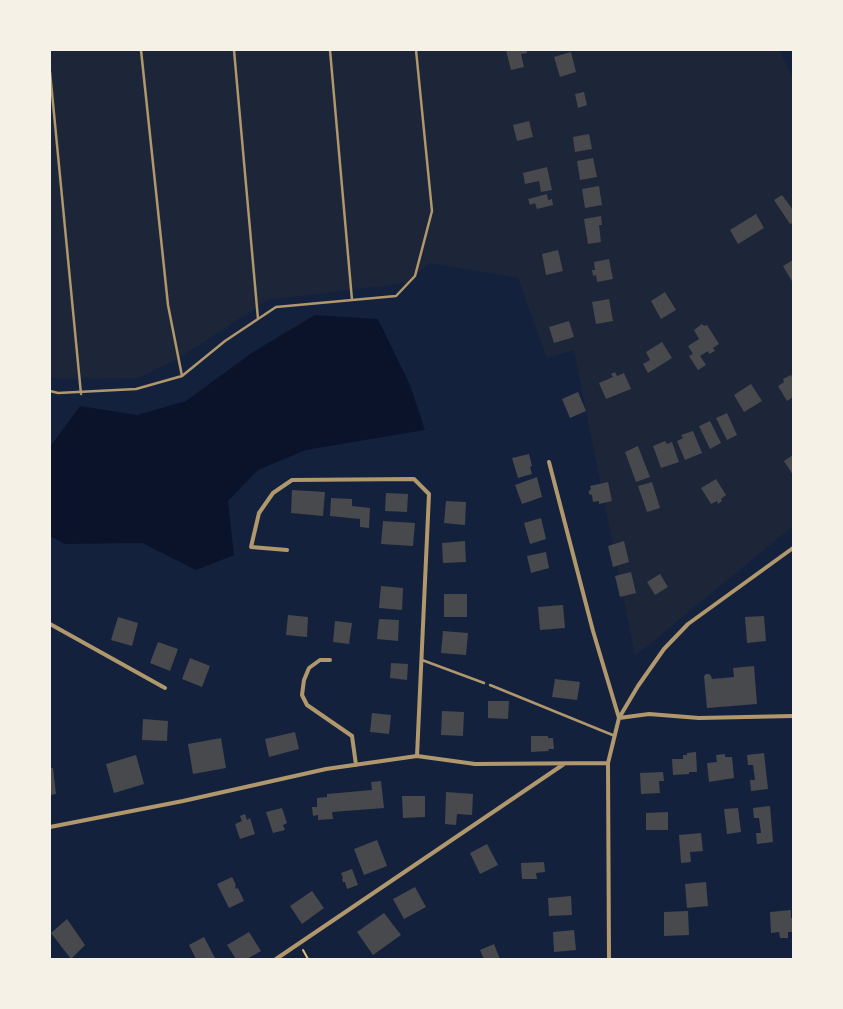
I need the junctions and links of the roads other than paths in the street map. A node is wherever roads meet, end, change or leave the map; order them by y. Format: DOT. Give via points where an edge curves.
graph roads {
  1 [pos="141,50"];
  2 [pos="234,50"];
  3 [pos="330,50"];
  4 [pos="416,50"];
  5 [pos="50,72"];
  6 [pos="352,300"];
  7 [pos="258,319"];
  8 [pos="182,376"];
  9 [pos="50,391"];
  10 [pos="81,393"];
  11 [pos="549,462"];
  12 [pos="793,548"];
  13 [pos="287,550"];
  14 [pos="50,624"];
  15 [pos="330,660"];
  16 [pos="421,660"];
  17 [pos="484,683"];
  18 [pos="490,685"];
  19 [pos="165,688"];
  20 [pos="793,716"];
  21 [pos="619,718"];
  22 [pos="615,736"];
  23 [pos="417,756"];
  24 [pos="608,763"];
  25 [pos="565,764"];
  26 [pos="356,765"];
  27 [pos="50,827"];
  28 [pos="276,959"];
  29 [pos="609,959"];
  1 -- 8 [label="lane" via="168,305"];
  2 -- 7 [label="lane"];
  3 -- 6 [label="lane"];
  4 -- 6 [label="lane" via="432,211 415,276 396,296"];
  5 -- 10 [label="lane"];
  6 -- 7 [label="lane" via="276,307"];
  7 -- 8 [label="lane" via="225,341"];
  8 -- 10 [label="lane" via="136,389"];
  9 -- 10 [label="lane"];
  11 -- 21 [label="street" via="593,631"];
  12 -- 21 [label="street" via="688,624 664,649"];
  13 -- 16 [label="street" via="251,547 259,513 273,493 292,480 414,480 429,494"];
  14 -- 19 [label="street"];
  15 -- 26 [label="street" via="320,660 309,668 302,695 307,705 352,736"];
  16 -- 17 [label="lane"];
  16 -- 23 [label="street"];
  18 -- 22 [label="lane"];
  20 -- 21 [label="street" via="699,718 649,714"];
  21 -- 22 [label="street"];
  22 -- 24 [label="street"];
  23 -- 25 [label="street" via="475,764"];
  23 -- 26 [label="street"];
  24 -- 25 [label="street"];
  24 -- 29 [label="street"];
  25 -- 28 [label="street"];
  26 -- 27 [label="street" via="326,769"];
}
